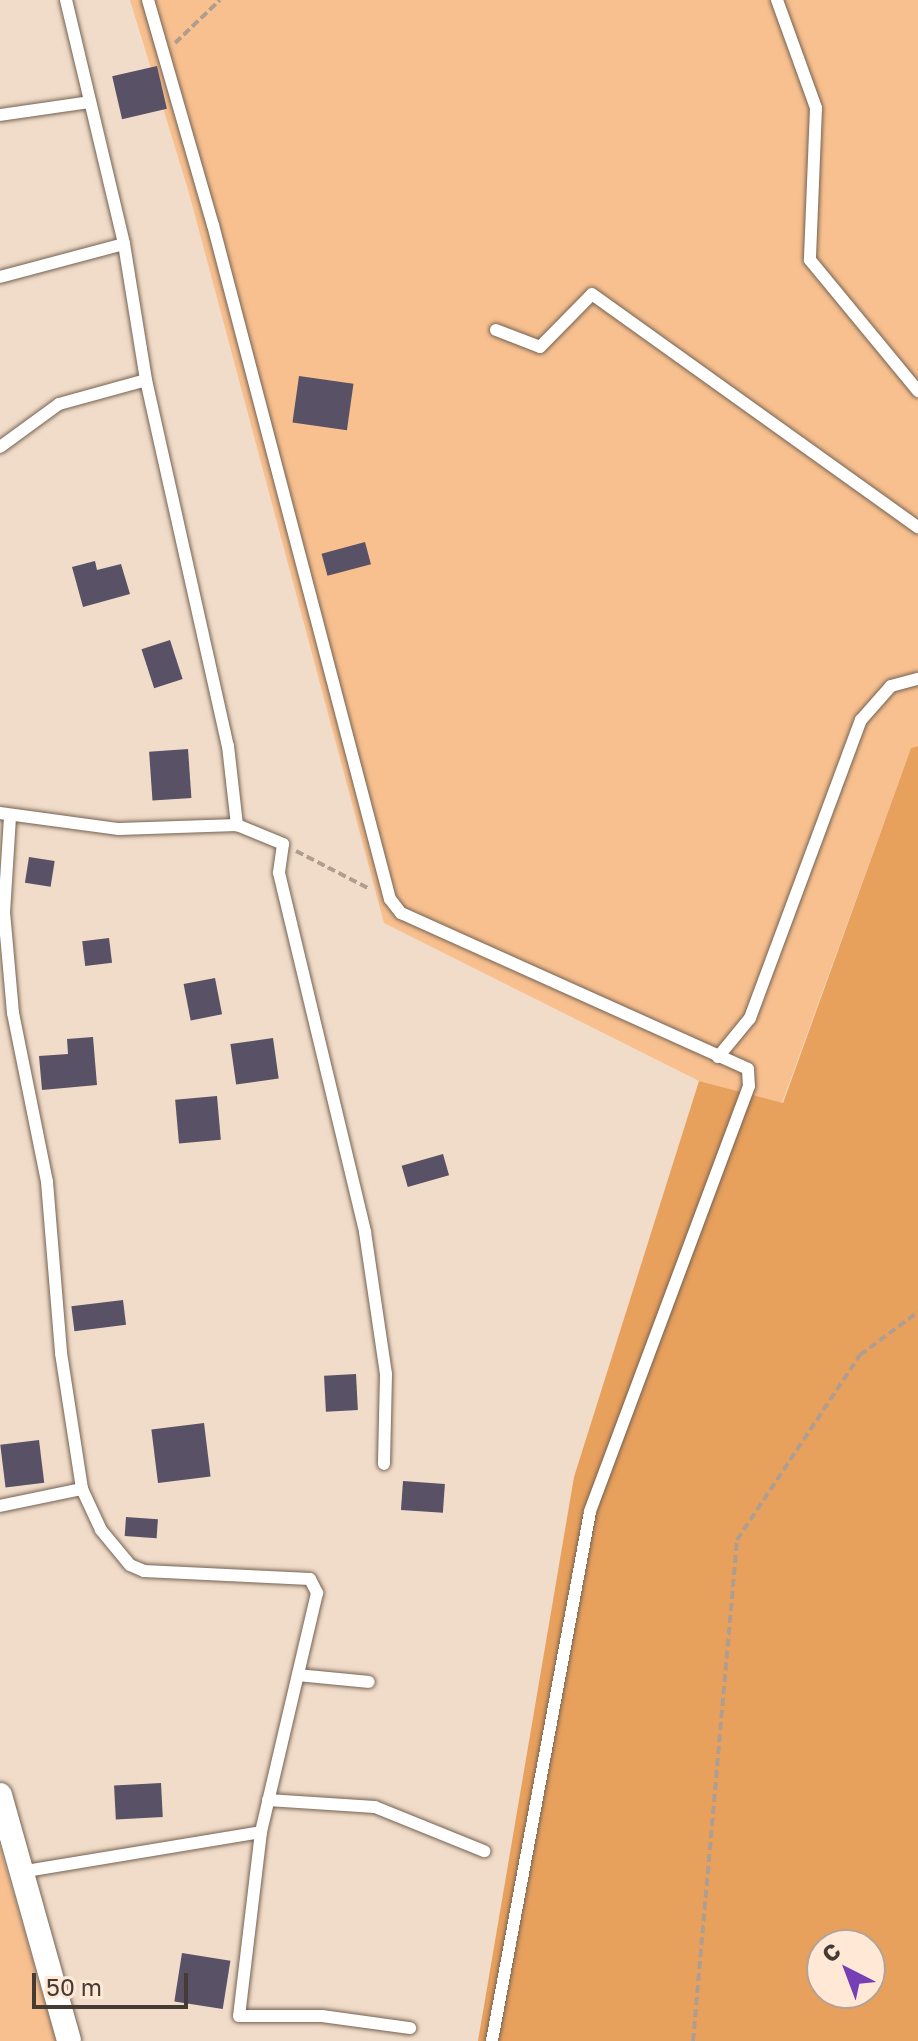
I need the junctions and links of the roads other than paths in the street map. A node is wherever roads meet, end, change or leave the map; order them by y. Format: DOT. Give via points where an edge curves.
graph roads {
  1 [pos="66,0"];
  2 [pos="148,0"];
  3 [pos="777,0"];
  4 [pos="90,102"];
  5 [pos="0,115"];
  6 [pos="124,244"];
  7 [pos="0,277"];
  8 [pos="496,330"];
  9 [pos="146,380"];
  10 [pos="918,391"];
  11 [pos="0,447"];
  12 [pos="918,527"];
  13 [pos="915,676"];
  14 [pos="5,815"];
  15 [pos="237,825"];
  16 [pos="718,1057"];
  17 [pos="384,1464"];
  18 [pos="82,1489"];
  19 [pos="0,1506"];
  20 [pos="298,1675"];
  21 [pos="369,1682"];
  22 [pos="0,1795"];
  23 [pos="268,1800"];
  24 [pos="261,1832"];
  25 [pos="484,1851"];
  26 [pos="19,1873"];
  27 [pos="410,2028"];
  28 [pos="69,2041"];
  29 [pos="492,2041"];
  1 -- 4 [label="lane"];
  2 -- 16 [label="lane" via="390,899 401,913"];
  3 -- 10 [label="lane" via="816,108 810,260"];
  4 -- 5 [label="lane"];
  4 -- 6 [label="lane"];
  6 -- 7 [label="lane"];
  6 -- 9 [label="lane"];
  8 -- 12 [label="lane" via="540,347 592,294"];
  9 -- 11 [label="lane" via="59,404"];
  9 -- 15 [label="lane" via="228,746"];
  13 -- 16 [label="lane" via="891,686 861,720 750,1018"];
  14 -- 15 [label="lane" via="119,829"];
  14 -- 18 [label="lane" via="4,912 13,1013 47,1182 61,1353"];
  15 -- 17 [label="lane" via="283,844 279,873 365,1232 386,1374"];
  16 -- 29 [label="lane" via="748,1069 749,1086 590,1512"];
  18 -- 19 [label="lane"];
  18 -- 20 [label="lane" via="113,1549 144,1571 310,1579 317,1593"];
  20 -- 21 [label="lane"];
  20 -- 23 [label="lane"];
  22 -- 26 [label="street"];
  23 -- 24 [label="lane"];
  23 -- 25 [label="lane" via="375,1807"];
  24 -- 26 [label="lane"];
  24 -- 27 [label="lane" via="239,2016 322,2016"];
  26 -- 28 [label="street"];
}
